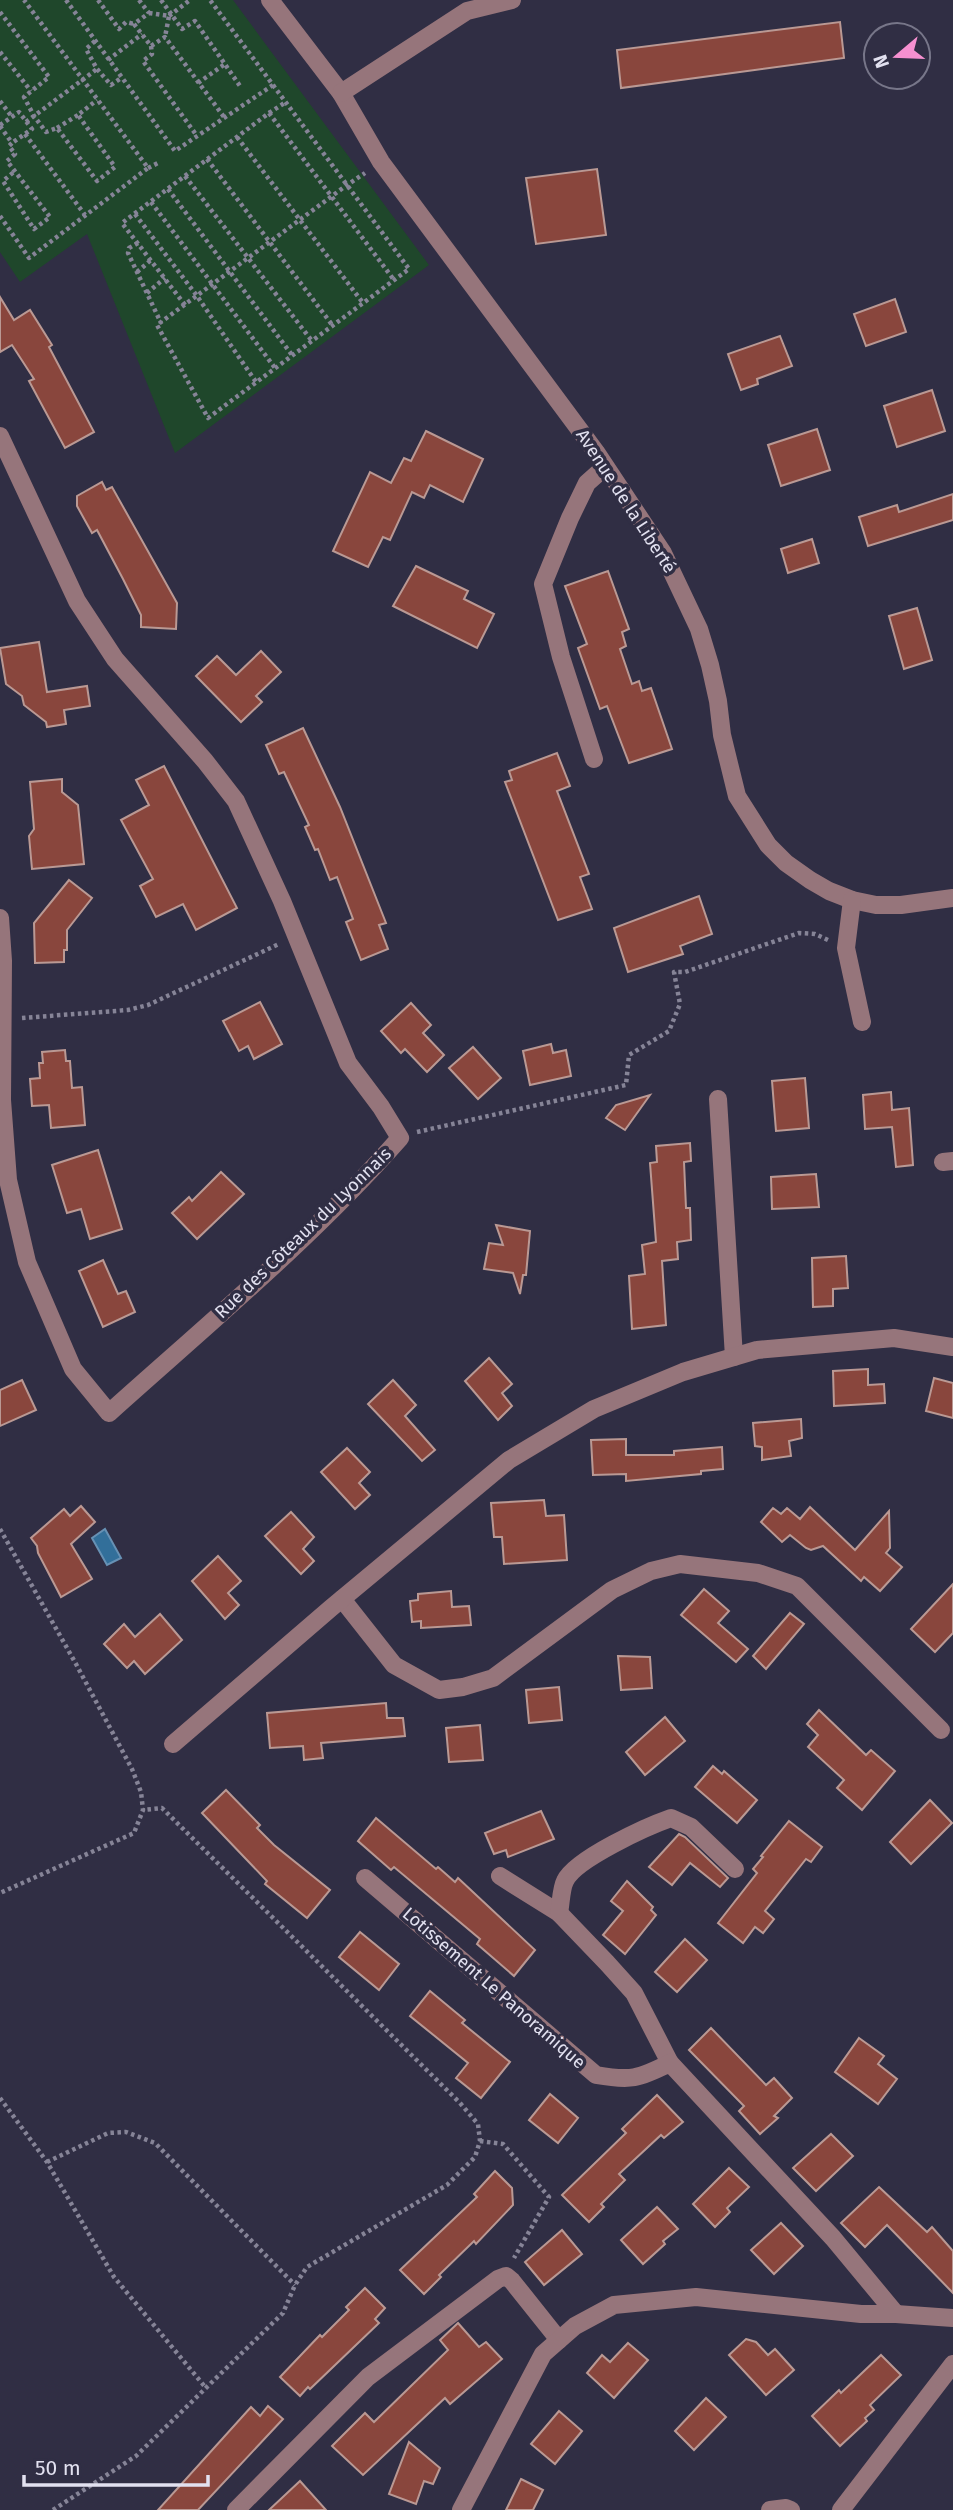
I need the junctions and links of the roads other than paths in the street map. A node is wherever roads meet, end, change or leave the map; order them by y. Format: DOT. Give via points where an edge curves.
graph roads {
  1 [pos="270,0"];
  2 [pos="512,0"];
  3 [pos="341,93"];
  4 [pos="0,436"];
  5 [pos="605,467"];
  6 [pos="594,759"];
  7 [pos="953,898"];
  8 [pos="852,900"];
  9 [pos="0,918"];
  10 [pos="862,1022"];
  11 [pos="718,1099"];
  12 [pos="953,1348"];
  13 [pos="734,1357"];
  14 [pos="342,1599"];
  15 [pos="941,1730"];
  16 [pos="173,1744"];
  17 [pos="735,1869"];
  18 [pos="500,1876"];
  19 [pos="366,1878"];
  20 [pos="559,1913"];
  21 [pos="670,2063"];
  22 [pos="896,2314"];
  23 [pos="953,2318"];
  24 [pos="559,2340"];
  25 [pos="953,2364"];
  26 [pos="236,2510"];
  27 [pos="461,2510"];
  28 [pos="770,2510"];
  29 [pos="791,2510"];
  30 [pos="841,2510"];
  1 -- 3 [label="street, Avenue de la Liberté"];
  2 -- 3 [label="street" via="467,10"];
  3 -- 5 [label="street, Avenue de la Liberté" via="381,162"];
  4 -- 9 [label="street, Rue des Côteaux du Lyonnais" via="77,601 115,659 236,801 348,1063 400,1138 262,1275 109,1413 73,1369 27,1262 8,1180 2,1100"];
  5 -- 6 [label="street" via="587,483 543,584"];
  5 -- 8 [label="street, Avenue de la Liberté" via="663,553 699,629 737,796 751,821 786,863"];
  7 -- 8 [label="street, Avenue de la Liberté" via="901,905"];
  8 -- 10 [label="street" via="846,948"];
  11 -- 13 [label="street"];
  12 -- 13 [label="street" via="894,1338 757,1350"];
  13 -- 14 [label="street" via="683,1372 594,1409 509,1461"];
  14 -- 15 [label="street" via="394,1665 439,1690 493,1678 612,1590 651,1571 680,1564 758,1573 797,1586"];
  14 -- 16 [label="street"];
  17 -- 20 [label="street" via="691,1827 671,1818 581,1864 565,1880"];
  18 -- 20 [label="street"];
  19 -- 21 [label="street, Lotissement Le Panoramique" via="596,2075 643,2077"];
  20 -- 21 [label="street" via="634,1993"];
  21 -- 22 [label="street" via="833,2238"];
  22 -- 23 [label="street"];
  22 -- 24 [label="street" via="696,2297 646,2300 614,2305"];
  24 -- 26 [label="street" via="506,2276 368,2378"];
  24 -- 27 [label="street" via="543,2354"];
  25 -- 30 [label="street"];
  28 -- 29 [label="street"];
}
